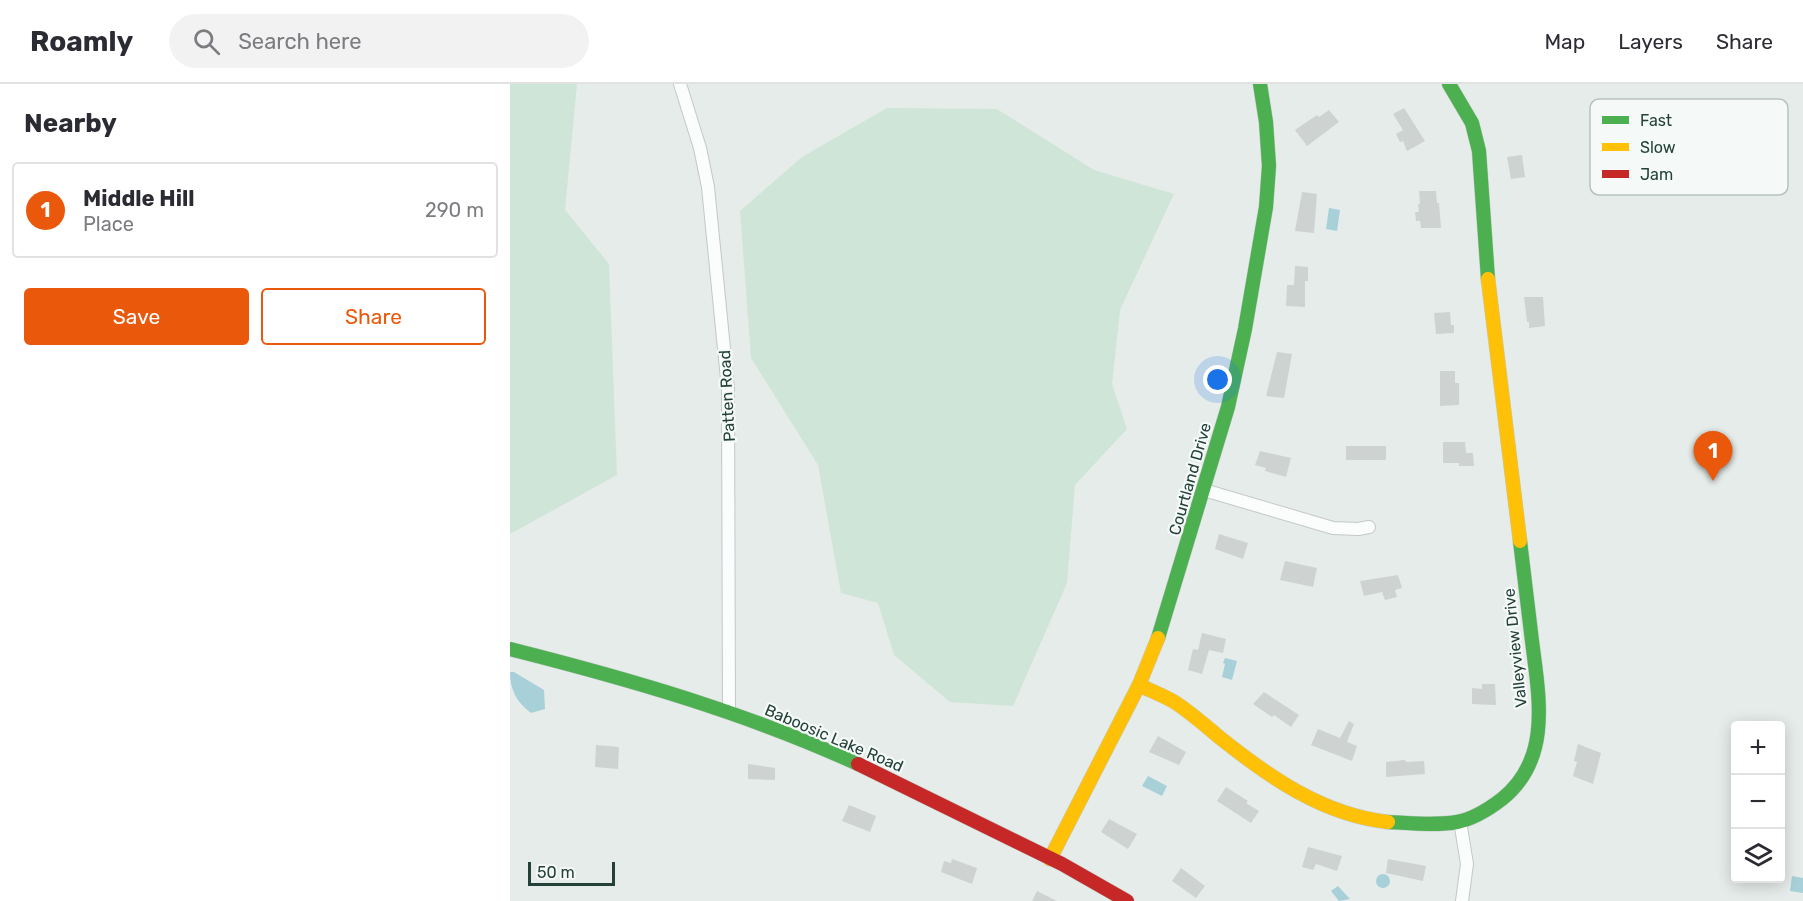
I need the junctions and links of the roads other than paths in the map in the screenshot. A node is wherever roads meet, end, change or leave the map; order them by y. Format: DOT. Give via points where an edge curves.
graph roads {
  1 [pos="680,84"];
  2 [pos="1260,84"];
  3 [pos="1449,84"];
  4 [pos="1204,490"];
  5 [pos="1369,527"];
  6 [pos="510,649"];
  7 [pos="1139,685"];
  8 [pos="729,712"];
  9 [pos="1460,821"];
  10 [pos="1050,859"];
  11 [pos="1127,901"];
  12 [pos="1462,901"];
  1 -- 8 [label="street, Patten Road" via="708,187 728,388"];
  2 -- 4 [label="street, Courtland Drive" via="1269,166 1266,207 1238,369"];
  3 -- 9 [label="street, Valleyview Drive" via="1466,110 1479,151 1486,268 1539,697 1539,729 1527,771 1500,800 1482,813"];
  4 -- 5 [label="street" via="1333,528"];
  4 -- 7 [label="street, Courtland Drive"];
  6 -- 8 [label="street, Baboosic Lake Road"];
  7 -- 9 [label="street, Valleyview Drive" via="1173,701 1284,785 1322,805 1370,820"];
  7 -- 10 [label="street, Courtland Drive"];
  8 -- 10 [label="street, Baboosic Lake Road" via="847,759"];
  9 -- 12 [label="street" via="1467,864"];
  10 -- 11 [label="street, Baboosic Lake Road"];
}
